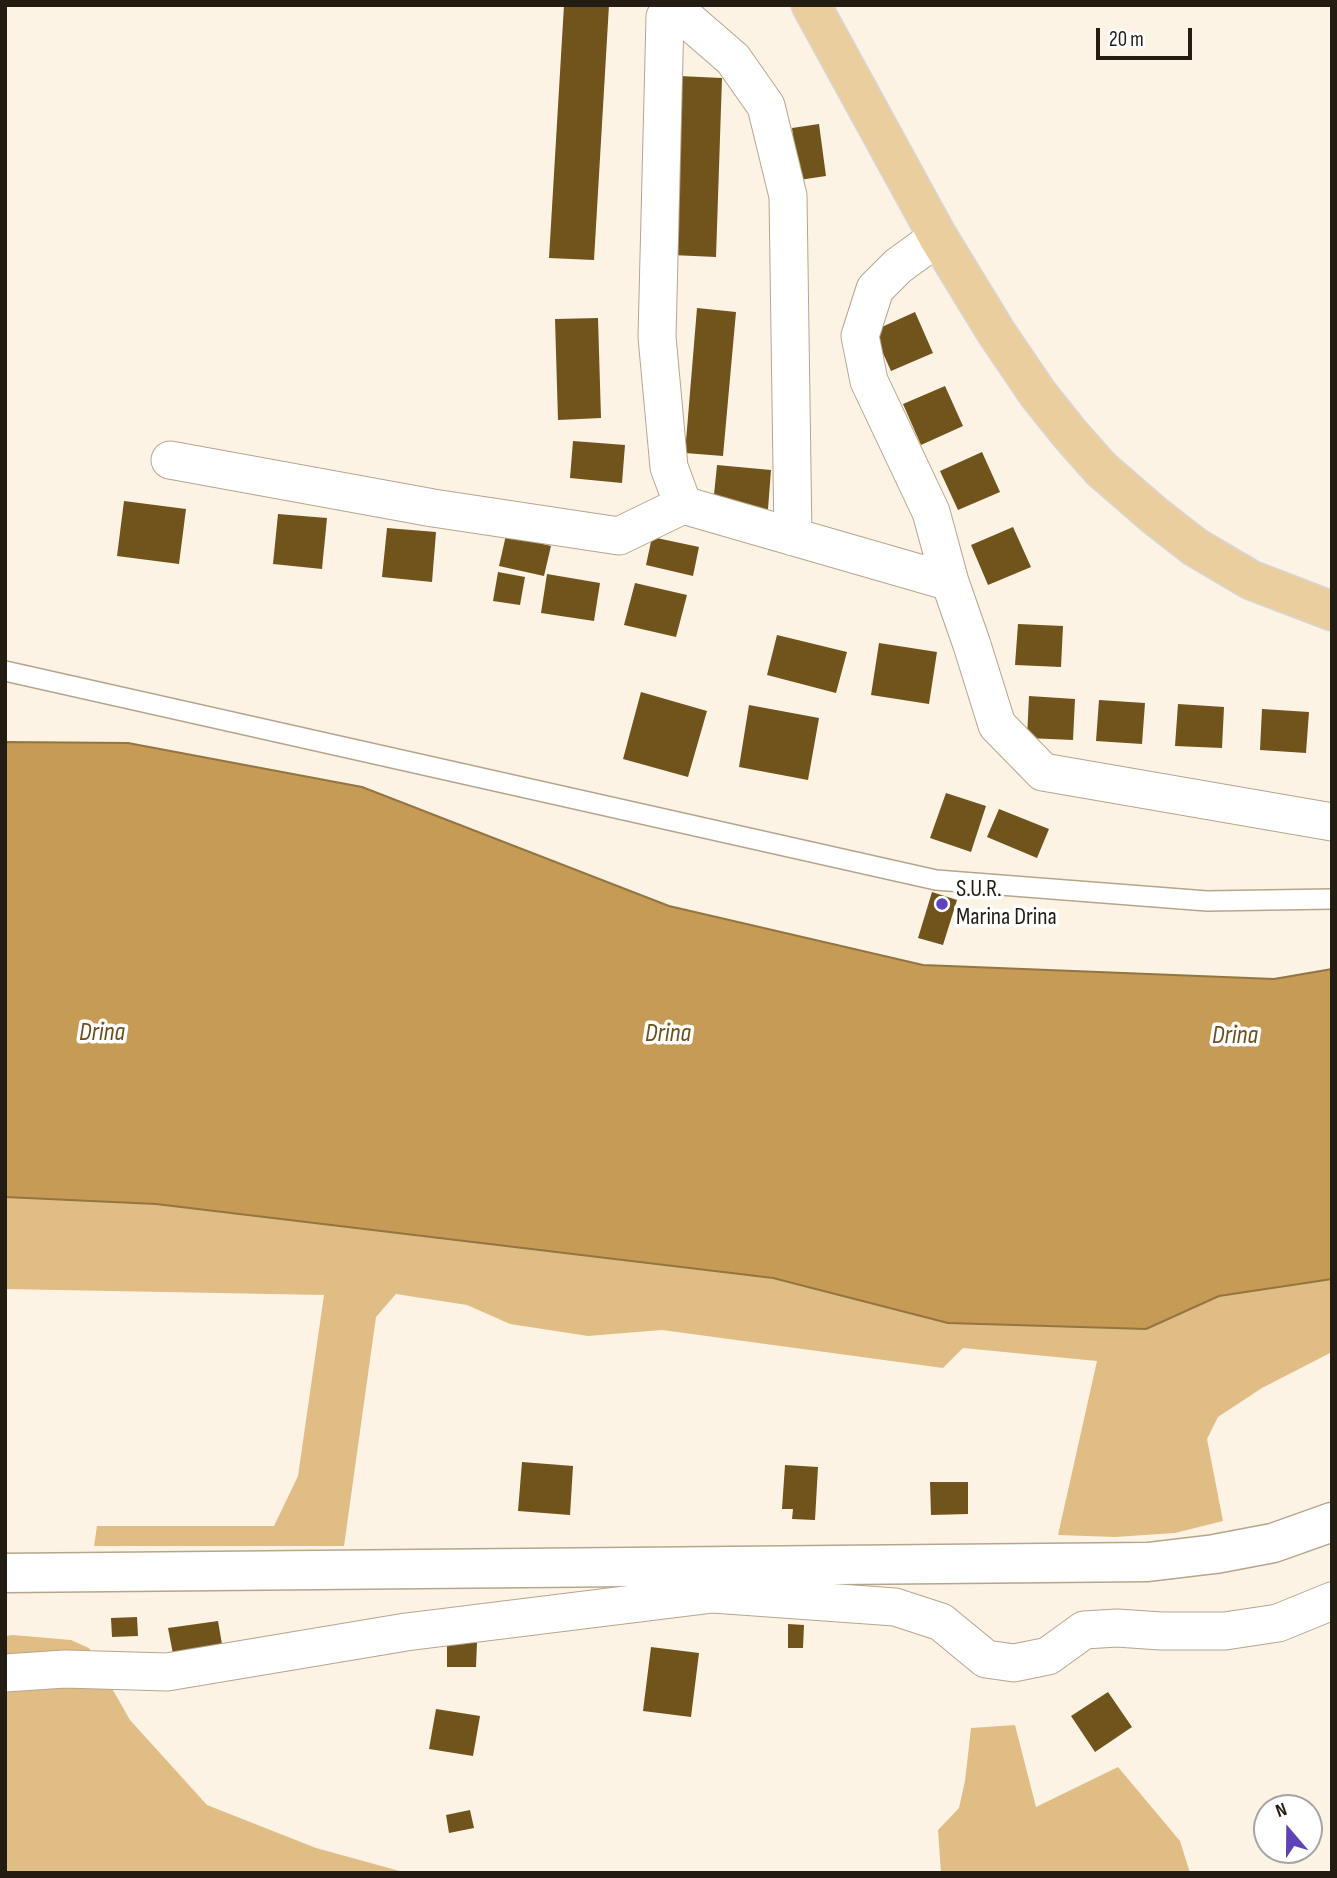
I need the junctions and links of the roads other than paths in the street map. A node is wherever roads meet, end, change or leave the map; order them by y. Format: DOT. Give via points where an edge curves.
graph roads {
  1 [pos="811,5"];
  2 [pos="938,237"];
  3 [pos="170,460"];
  4 [pos="683,505"];
  5 [pos="793,537"];
  6 [pos="950,582"];
  7 [pos="1332,611"];
  8 [pos="5,671"];
  9 [pos="1332,822"];
  10 [pos="1332,899"];
  11 [pos="1332,1522"];
  12 [pos="5,1573"];
  13 [pos="713,1580"];
  14 [pos="1332,1601"];
  15 [pos="5,1673"];
  1 -- 2 [label="main road"];
  2 -- 6 [label="street" via="898,265 875,289 860,336 869,381 931,512"];
  2 -- 7 [label="main road" via="1038,394 1101,469 1195,547 1251,580"];
  3 -- 4 [label="street" via="619,536"];
  4 -- 5 [label="street"];
  4 -- 5 [label="street" via="669,467 657,337 665,17 688,20 733,59 766,106 788,196"];
  5 -- 6 [label="street"];
  6 -- 9 [label="street" via="997,724 1043,772"];
  8 -- 10 [label="lane" via="936,880 1207,901"];
  11 -- 13 [label="street" via="1273,1543 1148,1562"];
  12 -- 13 [label="street"];
  13 -- 14 [label="street" via="895,1607 941,1622 986,1659 1014,1662 1048,1656 1084,1630 1225,1631 1278,1623"];
  13 -- 15 [label="street" via="167,1672 65,1669"];
}
